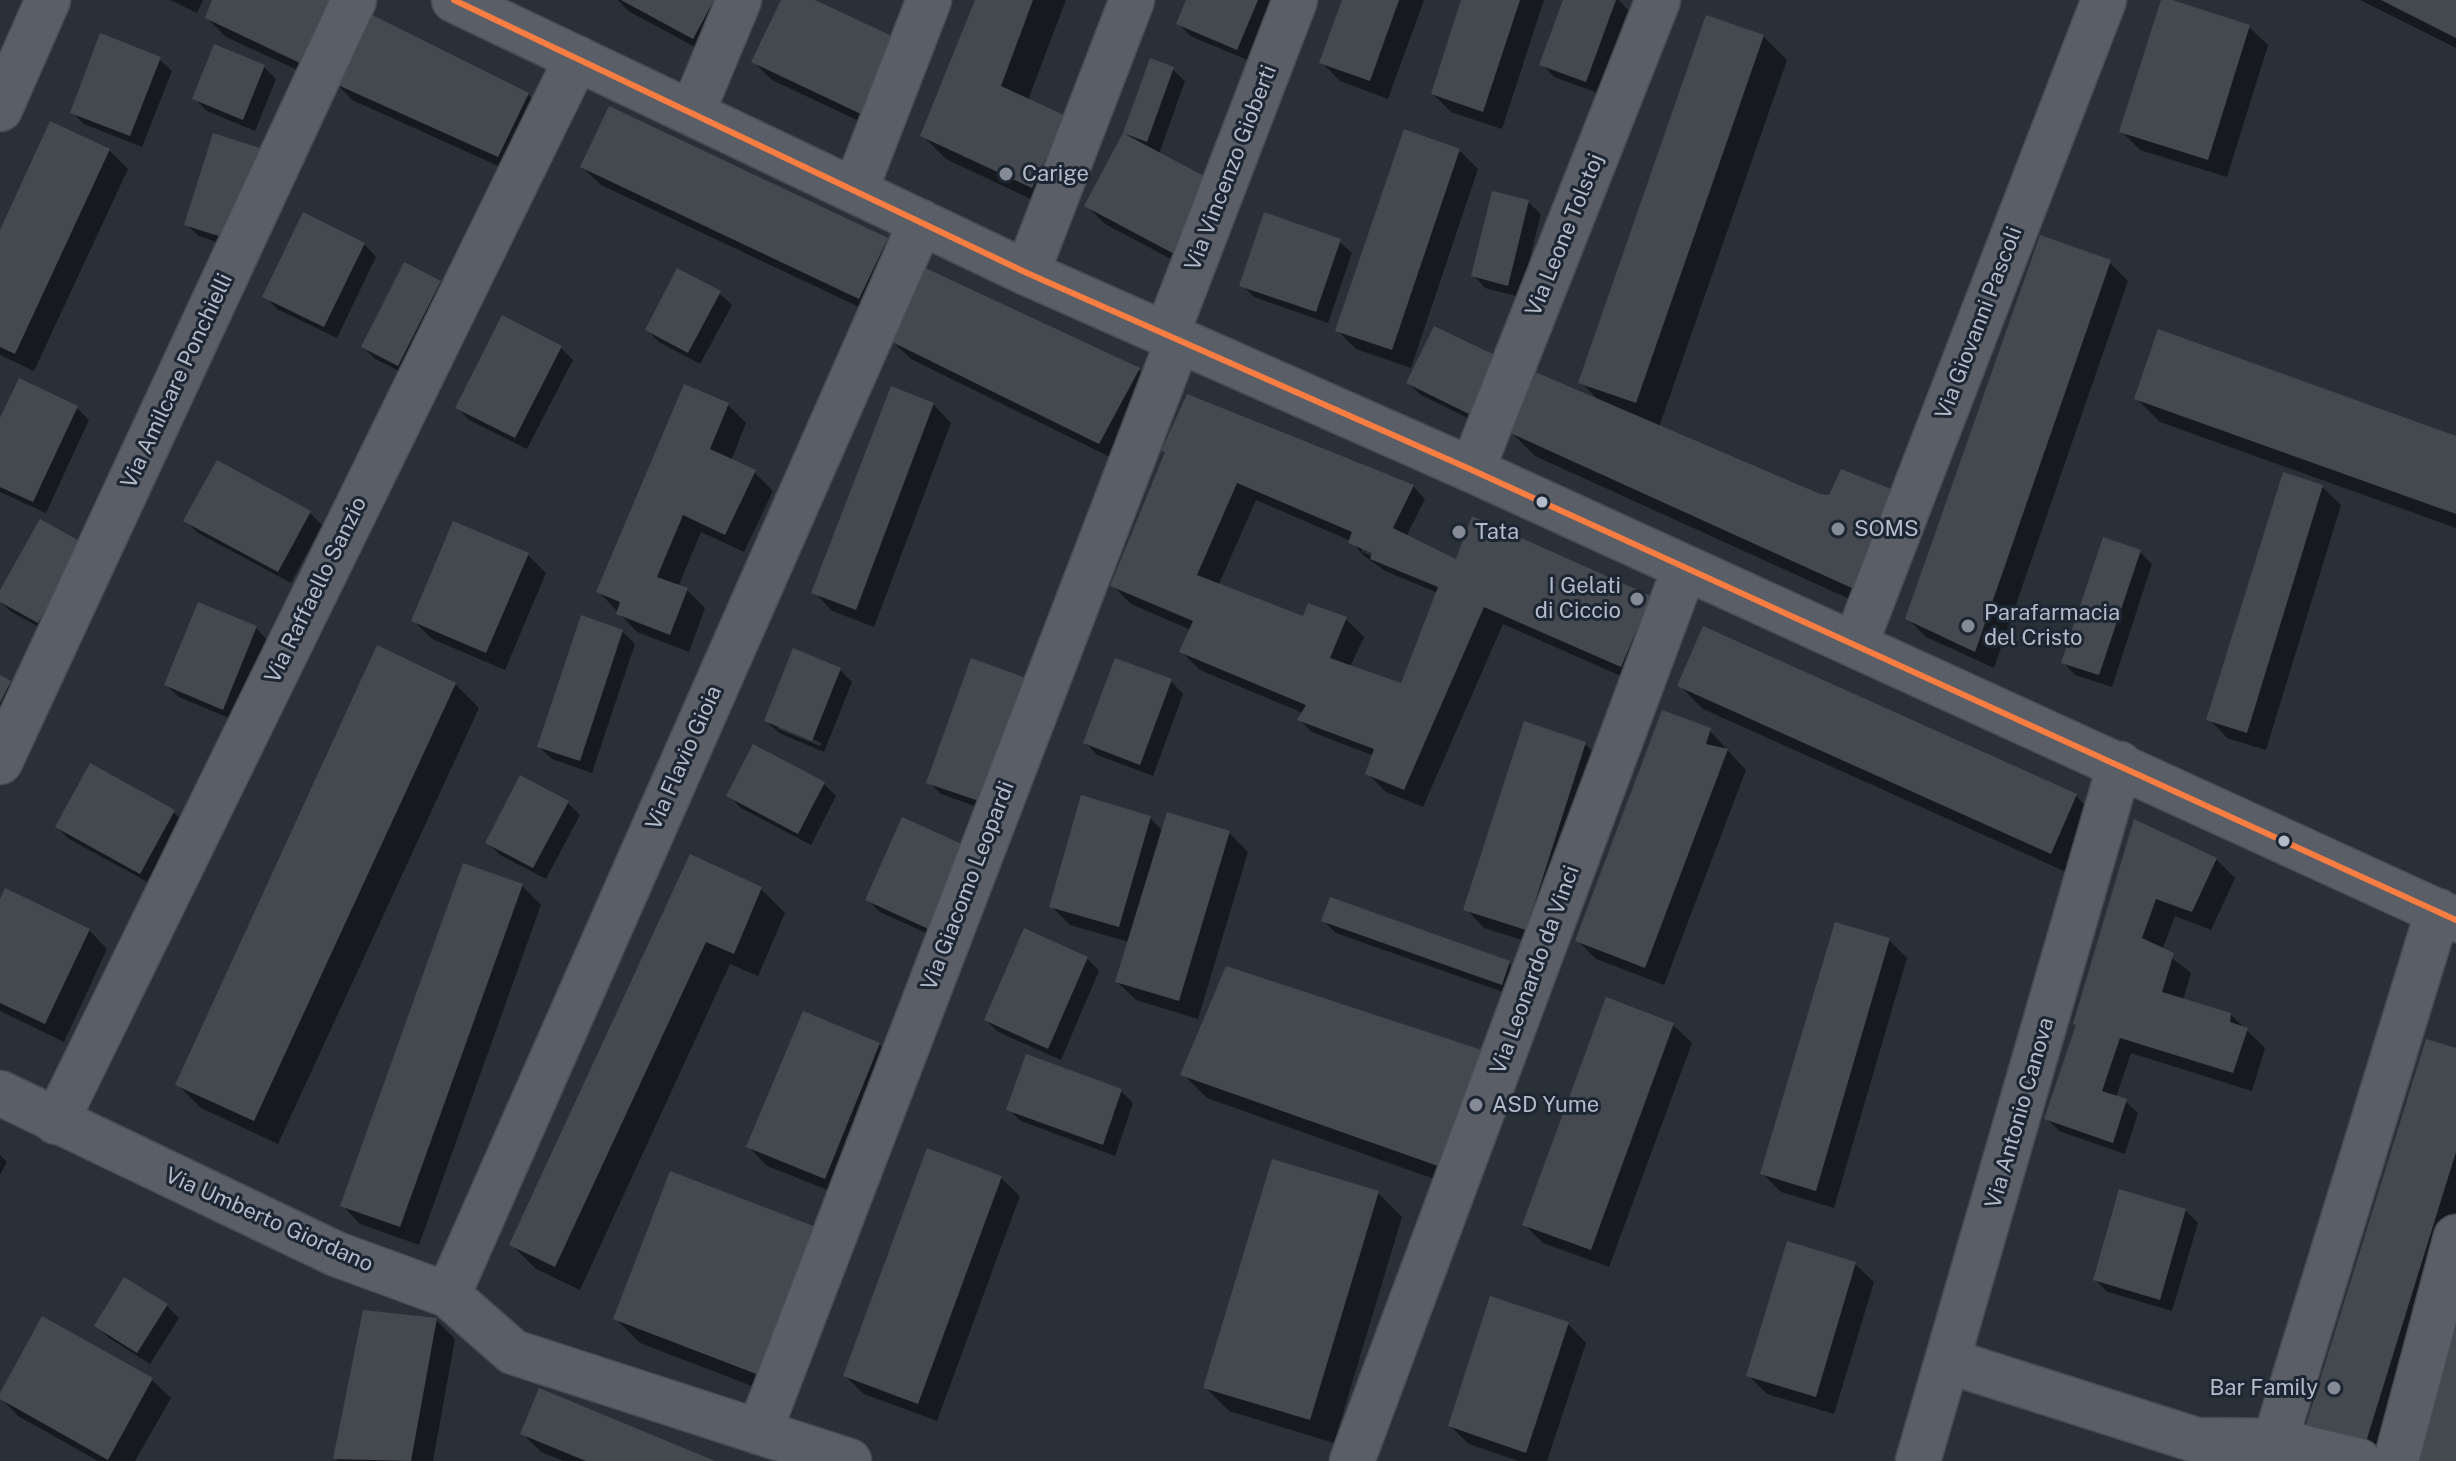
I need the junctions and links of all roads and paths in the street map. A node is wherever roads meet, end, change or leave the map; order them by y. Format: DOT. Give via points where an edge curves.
graph roads {
  1 [pos="48,0"];
  2 [pos="354,0"];
  3 [pos="454,0"];
  4 [pos="739,0"];
  5 [pos="929,0"];
  6 [pos="1132,0"];
  7 [pos="1295,0"];
  8 [pos="1658,0"];
  9 [pos="2104,0"];
  10 [pos="577,58"];
  11 [pos="6,85"];
  12 [pos="692,113"];
  13 [pos="855,191"];
  14 [pos="921,222"];
  15 [pos="1027,273"];
  16 [pos="1172,338"];
  17 [pos="1472,470"];
  18 [pos="1684,570"];
  19 [pos="1855,645"];
  20 [pos="0,762"];
  21 [pos="2120,764"];
  22 [pos="2447,916"];
  23 [pos="0,1093"];
  24 [pos="56,1122"];
  25 [pos="2456,1237"];
  26 [pos="448,1295"];
  27 [pos="1948,1361"];
  28 [pos="759,1432"];
  29 [pos="2275,1441"];
  30 [pos="849,1461"];
  31 [pos="1352,1461"];
  32 [pos="1918,1461"];
  33 [pos="2359,1461"];
  34 [pos="2396,1461"];
  1 -- 11 [label="street"];
  2 -- 20 [label="street, Via Amilcare Ponchielli"];
  3 -- 10 [label="street"];
  4 -- 12 [label="street"];
  5 -- 13 [label="street"];
  6 -- 15 [label="street"];
  7 -- 16 [label="street, Via Vincenzo Gioberti"];
  8 -- 17 [label="street, Via Leone Tolstoj"];
  9 -- 19 [label="street, Via Giovanni Pascoli"];
  10 -- 12 [label="street"];
  10 -- 24 [label="street, Via Raffaello Sanzio"];
  12 -- 13 [label="street"];
  13 -- 14 [label="street"];
  14 -- 15 [label="street"];
  14 -- 26 [label="street, Via Flavio Gioia"];
  15 -- 16 [label="street"];
  16 -- 17 [label="street"];
  16 -- 28 [label="street, Via Giacomo Leopardi"];
  17 -- 18 [label="street"];
  18 -- 19 [label="street"];
  18 -- 31 [label="street, Via Leonardo da Vinci"];
  19 -- 21 [label="street"];
  21 -- 22 [label="street"];
  21 -- 27 [label="street, Via Antonio Canova"];
  22 -- 29 [label="street"];
  23 -- 24 [label="street, Via Umberto Giordano"];
  24 -- 26 [label="street, Via Umberto Giordano" via="336,1254"];
  25 -- 34 [label="street"];
  26 -- 28 [label="street, Via Umberto Giordano" via="513,1352"];
  27 -- 29 [label="street" via="2196,1440"];
  27 -- 32 [label="street, Via Antonio Canova"];
  28 -- 30 [label="street, Via Umberto Giordano"];
  29 -- 33 [label="street"];
}
